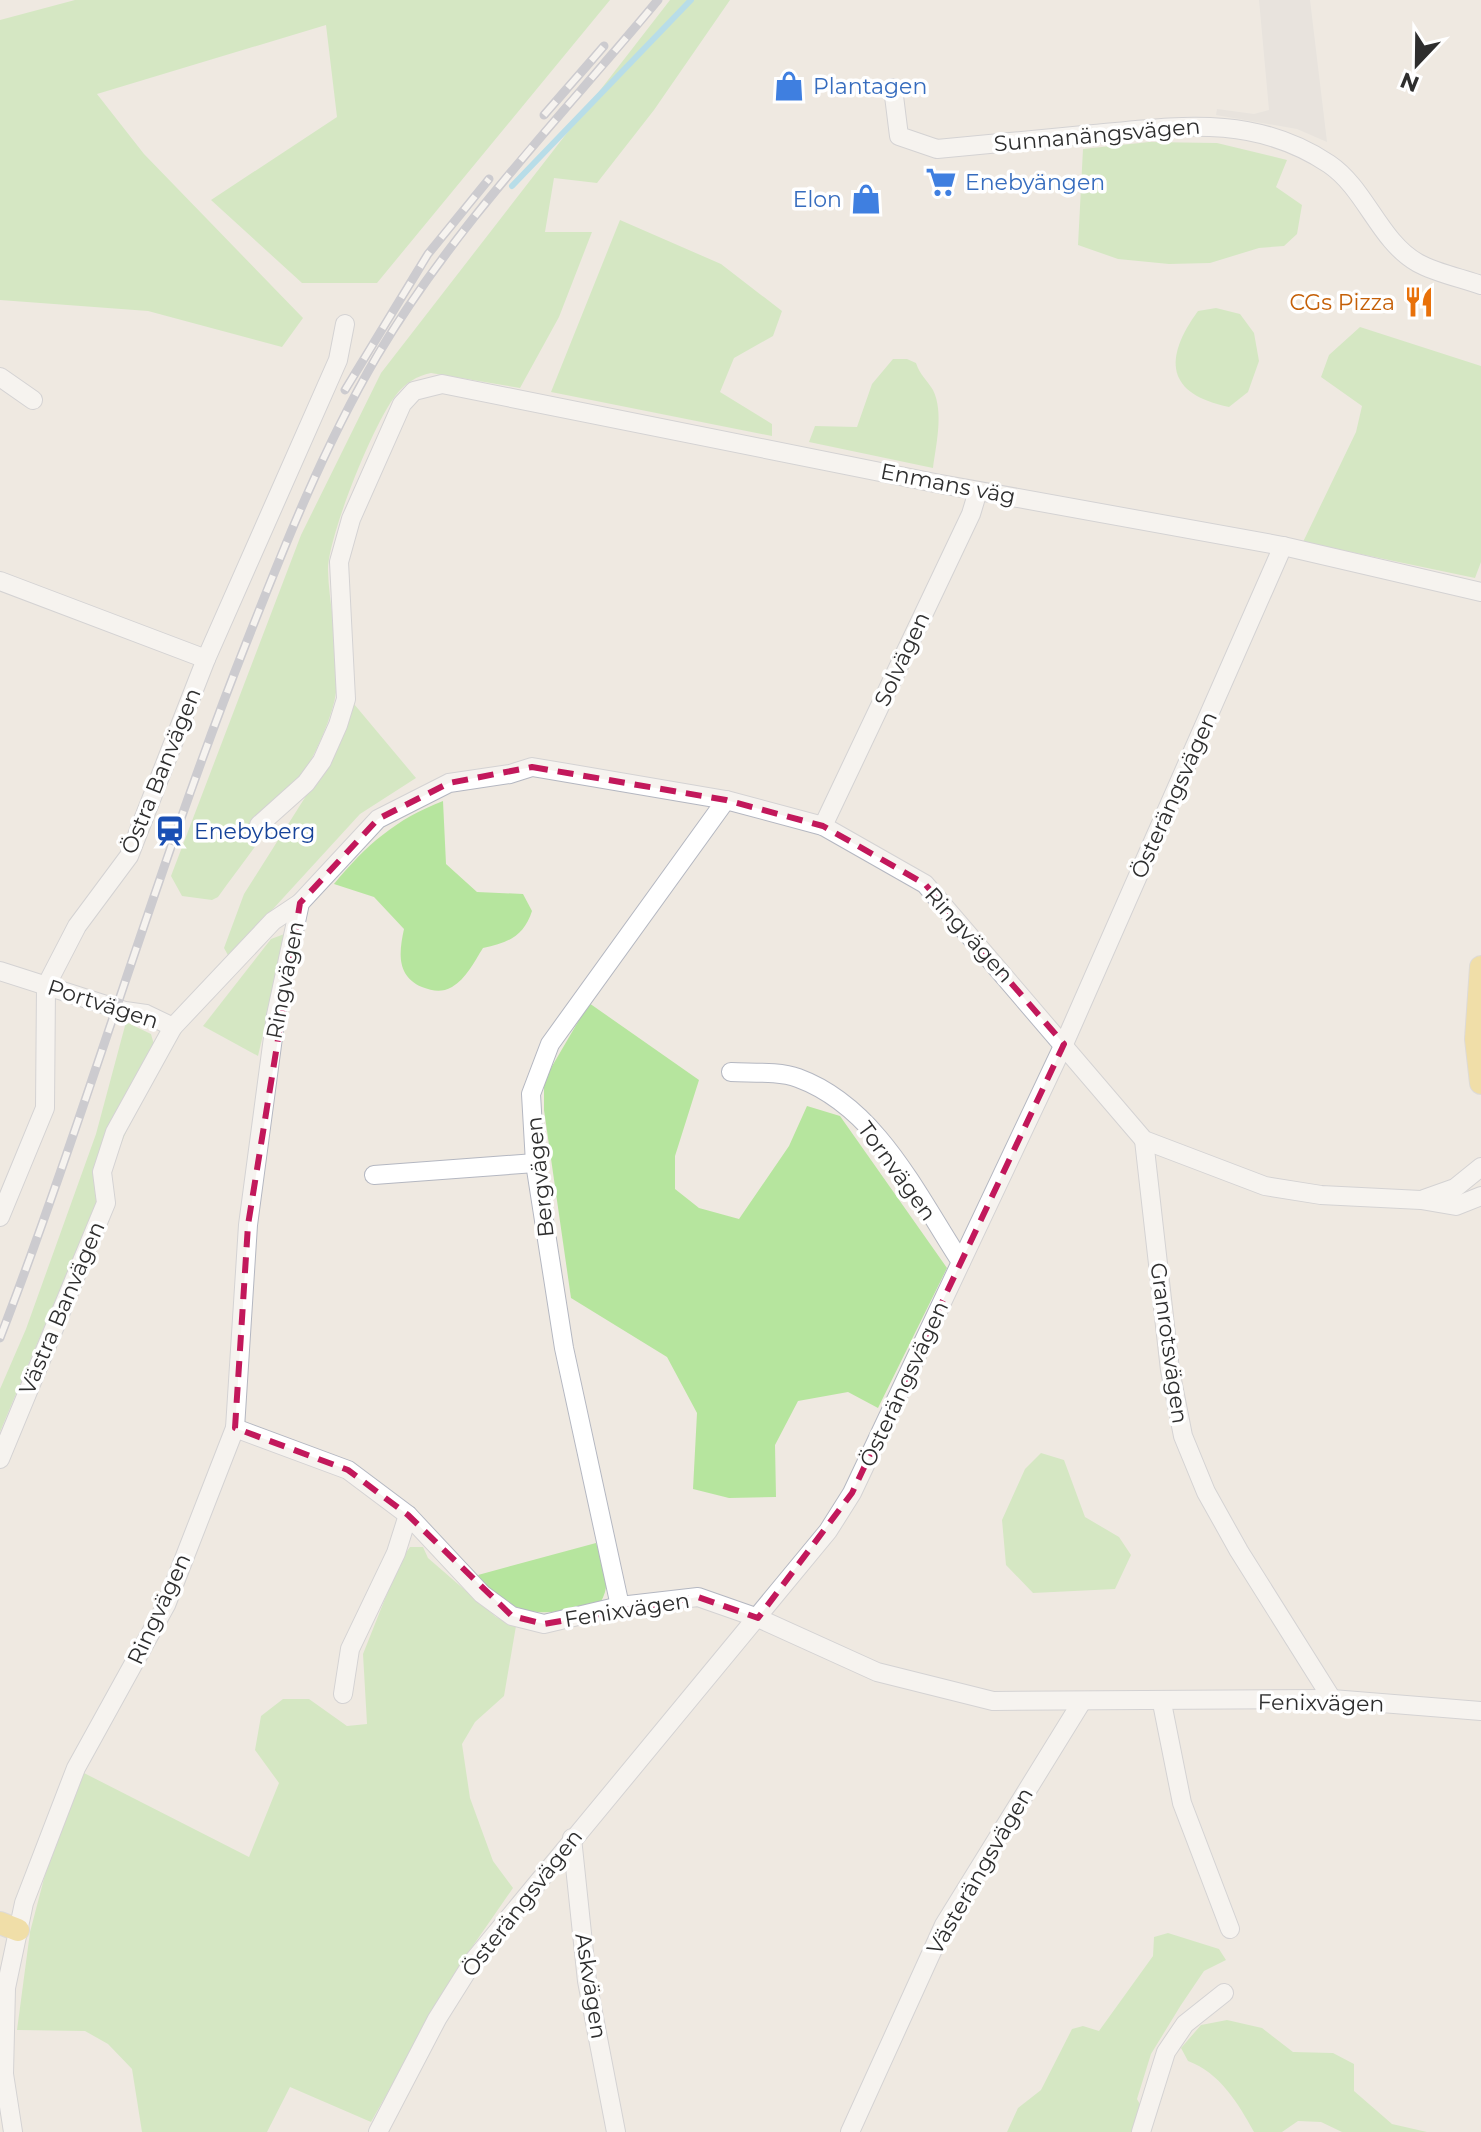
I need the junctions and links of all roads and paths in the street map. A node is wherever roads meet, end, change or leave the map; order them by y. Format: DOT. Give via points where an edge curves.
graph roads {
  1 [pos="893,88"];
  2 [pos="1481,285"];
  3 [pos="345,324"];
  4 [pos="0,377"];
  5 [pos="33,400"];
  6 [pos="978,491"];
  7 [pos="1283,546"];
  8 [pos="0,581"];
  9 [pos="1481,592"];
  10 [pos="206,659"];
  11 [pos="726,800"];
  12 [pos="259,825"];
  13 [pos="823,826"];
  14 [pos="300,903"];
  15 [pos="1481,967"];
  16 [pos="0,971"];
  17 [pos="46,986"];
  18 [pos="173,1027"];
  19 [pos="1064,1044"];
  20 [pos="731,1072"];
  21 [pos="1481,1083"];
  22 [pos="1144,1140"];
  23 [pos="535,1163"];
  24 [pos="1481,1167"];
  25 [pos="374,1175"];
  26 [pos="1481,1196"];
  27 [pos="1421,1200"];
  28 [pos="0,1217"];
  29 [pos="961,1262"];
  30 [pos="235,1428"];
  31 [pos="0,1459"];
  32 [pos="408,1515"];
  33 [pos="620,1606"];
  34 [pos="758,1618"];
  35 [pos="343,1694"];
  36 [pos="1332,1699"];
  37 [pos="1081,1703"];
  38 [pos="1162,1703"];
  39 [pos="1481,1711"];
  40 [pos="572,1838"];
  41 [pos="9,1926"];
  42 [pos="1230,1929"];
  43 [pos="1224,1993"];
  44 [pos="13,2132"];
  45 [pos="378,2132"];
  46 [pos="616,2132"];
  47 [pos="850,2132"];
  48 [pos="1141,2132"];
  1 -- 2 [label="street, Sunnanängsvägen" via="899,136 937,149 1189,124 1291,141 1352,184 1393,240 1417,262"];
  3 -- 10 [label="street, Östra Banvägen" via="338,360"];
  4 -- 5 [label="street"];
  6 -- 7 [label="street, Enmans väg"];
  6 -- 12 [label="street, Enmans väg" via="442,384 414,391 402,404 351,519 339,562 346,699 338,725 306,783"];
  6 -- 13 [label="street, Solvägen"];
  7 -- 9 [label="street, Enmans väg"];
  7 -- 19 [label="street, Österängsvägen"];
  8 -- 10 [label="street"];
  10 -- 17 [label="street, Östra Banvägen" via="129,856 77,926"];
  11 -- 13 [label="street, Ringvägen"];
  11 -- 14 [label="street, Ringvägen" via="532,767 449,783 378,819"];
  11 -- 23 [label="street, Bergvägen" via="550,1044 531,1094"];
  13 -- 19 [label="street, Ringvägen" via="925,884"];
  14 -- 18 [label="street, Portvägen" via="273,921"];
  14 -- 30 [label="street, Ringvägen" via="276,1015 248,1225"];
  15 -- 21 [label="main road" via="1476,1039"];
  16 -- 17 [label="street, Portvägen"];
  17 -- 18 [label="street, Portvägen" via="146,1014"];
  17 -- 28 [label="street, Östra Banvägen" via="45,1108"];
  18 -- 31 [label="street, Västra Banvägen" via="115,1132 102,1172 106,1203"];
  19 -- 22 [label="street, Ringvägen"];
  19 -- 29 [label="street, Österängsvägen"];
  20 -- 29 [label="street, Tornvägen" via="795,1076 838,1097 873,1131"];
  22 -- 27 [label="street, Ringvägen" via="1265,1186"];
  22 -- 36 [label="street, Granrotsvägen" via="1170,1370 1183,1436 1239,1551"];
  23 -- 25 [label="street"];
  23 -- 33 [label="street, Bergvägen" via="564,1348"];
  24 -- 27 [label="street, Ringvägen" via="1455,1188"];
  26 -- 27 [label="street, Ringvägen" via="1456,1206"];
  29 -- 34 [label="street, Österängsvägen" via="852,1493"];
  30 -- 32 [label="street, Fenixvägen" via="348,1470"];
  30 -- 41 [label="street, Ringvägen" via="166,1605 76,1768 24,1903"];
  32 -- 33 [label="street, Fenixvägen" via="482,1594 512,1616 544,1624"];
  32 -- 35 [label="street" via="396,1553 350,1649"];
  33 -- 34 [label="street, Fenixvägen" via="698,1597"];
  34 -- 37 [label="street, Fenixvägen" via="877,1672 993,1701"];
  34 -- 40 [label="street, Österängsvägen"];
  36 -- 38 [label="street, Fenixvägen"];
  36 -- 39 [label="street, Fenixvägen"];
  37 -- 38 [label="street, Fenixvägen"];
  37 -- 47 [label="street, Västerängsvägen" via="944,1925"];
  38 -- 42 [label="street" via="1182,1803"];
  40 -- 45 [label="street, Österängsvägen" via="474,1960"];
  40 -- 46 [label="street, Askvägen" via="587,1981"];
  41 -- 44 [label="street, Ringvägen" via="4,2074"];
  43 -- 48 [label="street" via="1185,2024 1166,2052"];
}
